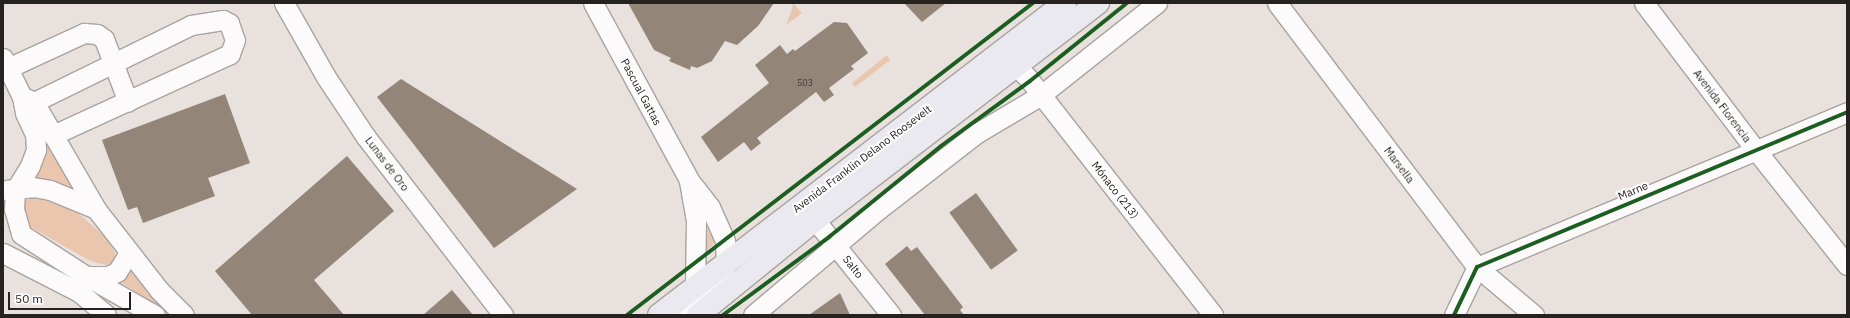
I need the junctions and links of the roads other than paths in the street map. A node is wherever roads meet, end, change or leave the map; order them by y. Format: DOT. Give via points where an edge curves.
graph roads {
  1 [pos="284,3"];
  2 [pos="593,3"];
  3 [pos="1065,3"];
  4 [pos="1098,3"];
  5 [pos="1157,3"];
  6 [pos="1277,3"];
  7 [pos="1644,3"];
  8 [pos="114,62"];
  9 [pos="5,63"];
  10 [pos="1016,66"];
  11 [pos="1041,95"];
  12 [pos="28,100"];
  13 [pos="128,102"];
  14 [pos="1847,112"];
  15 [pos="53,135"];
  16 [pos="1755,149"];
  17 [pos="689,180"];
  18 [pos="9,190"];
  19 [pos="96,209"];
  20 [pos="815,220"];
  21 [pos="3,225"];
  22 [pos="21,234"];
  23 [pos="837,246"];
  24 [pos="3,253"];
  25 [pos="129,253"];
  26 [pos="726,264"];
  27 [pos="1847,265"];
  28 [pos="1477,267"];
  29 [pos="82,284"];
  30 [pos="695,287"];
  31 [pos="106,315"];
  32 [pos="155,315"];
  33 [pos="184,315"];
  34 [pos="503,315"];
  35 [pos="659,315"];
  36 [pos="685,315"];
  37 [pos="698,315"];
  38 [pos="753,315"];
  39 [pos="891,315"];
  40 [pos="1213,315"];
  41 [pos="1454,315"];
  42 [pos="1534,315"];
  1 -- 34 [label="street, Lunas de Oro" via="326,77 366,137"];
  2 -- 17 [label="street, Pascual Gattas"];
  3 -- 26 [label="main road, Avenida Franklin Delano Roosevelt"];
  4 -- 10 [label="main road, Avenida Franklin Delano Roosevelt"];
  5 -- 11 [label="street"];
  6 -- 28 [label="street, Marsella"];
  7 -- 16 [label="street, Avenida Florencia"];
  8 -- 9 [label="street" via="104,39 97,34 84,33"];
  8 -- 12 [label="street"];
  8 -- 13 [label="street"];
  8 -- 13 [label="street" via="191,26 223,20 230,23 235,40 230,54"];
  9 -- 12 [label="street"];
  10 -- 11 [label="street, Mónaco (213)"];
  10 -- 20 [label="main road, Avenida Franklin Delano Roosevelt"];
  11 -- 23 [label="street" via="977,133 879,209"];
  11 -- 40 [label="street, Mónaco (213)"];
  12 -- 15 [label="street"];
  12 -- 18 [label="street" via="25,113 36,134 36,150 30,166"];
  13 -- 15 [label="street"];
  14 -- 16 [label="street, Marne"];
  15 -- 19 [label="street"];
  16 -- 27 [label="street, Avenida Florencia"];
  16 -- 28 [label="street, Marne"];
  17 -- 26 [label="street, Pascual Gattas" via="703,195 720,228 725,240"];
  17 -- 30 [label="street, Pascual Gattas" via="696,221"];
  18 -- 19 [label="street" via="33,187 50,190"];
  18 -- 22 [label="street"];
  19 -- 25 [label="street"];
  20 -- 23 [label="street, Salto"];
  20 -- 37 [label="main road, Avenida Franklin Delano Roosevelt"];
  21 -- 22 [label="street"];
  22 -- 29 [label="street"];
  23 -- 38 [label="street"];
  23 -- 39 [label="street, Salto"];
  24 -- 29 [label="street"];
  25 -- 29 [label="street" via="117,272"];
  25 -- 33 [label="street"];
  26 -- 30 [label="main road, Avenida Franklin Delano Roosevelt"];
  26 -- 36 [label="street, Pascual Gattas" via="717,288"];
  28 -- 41 [label="street"];
  28 -- 42 [label="street, Marsella"];
  29 -- 31 [label="street"];
  29 -- 32 [label="street"];
  30 -- 35 [label="main road, Avenida Franklin Delano Roosevelt"];
}
